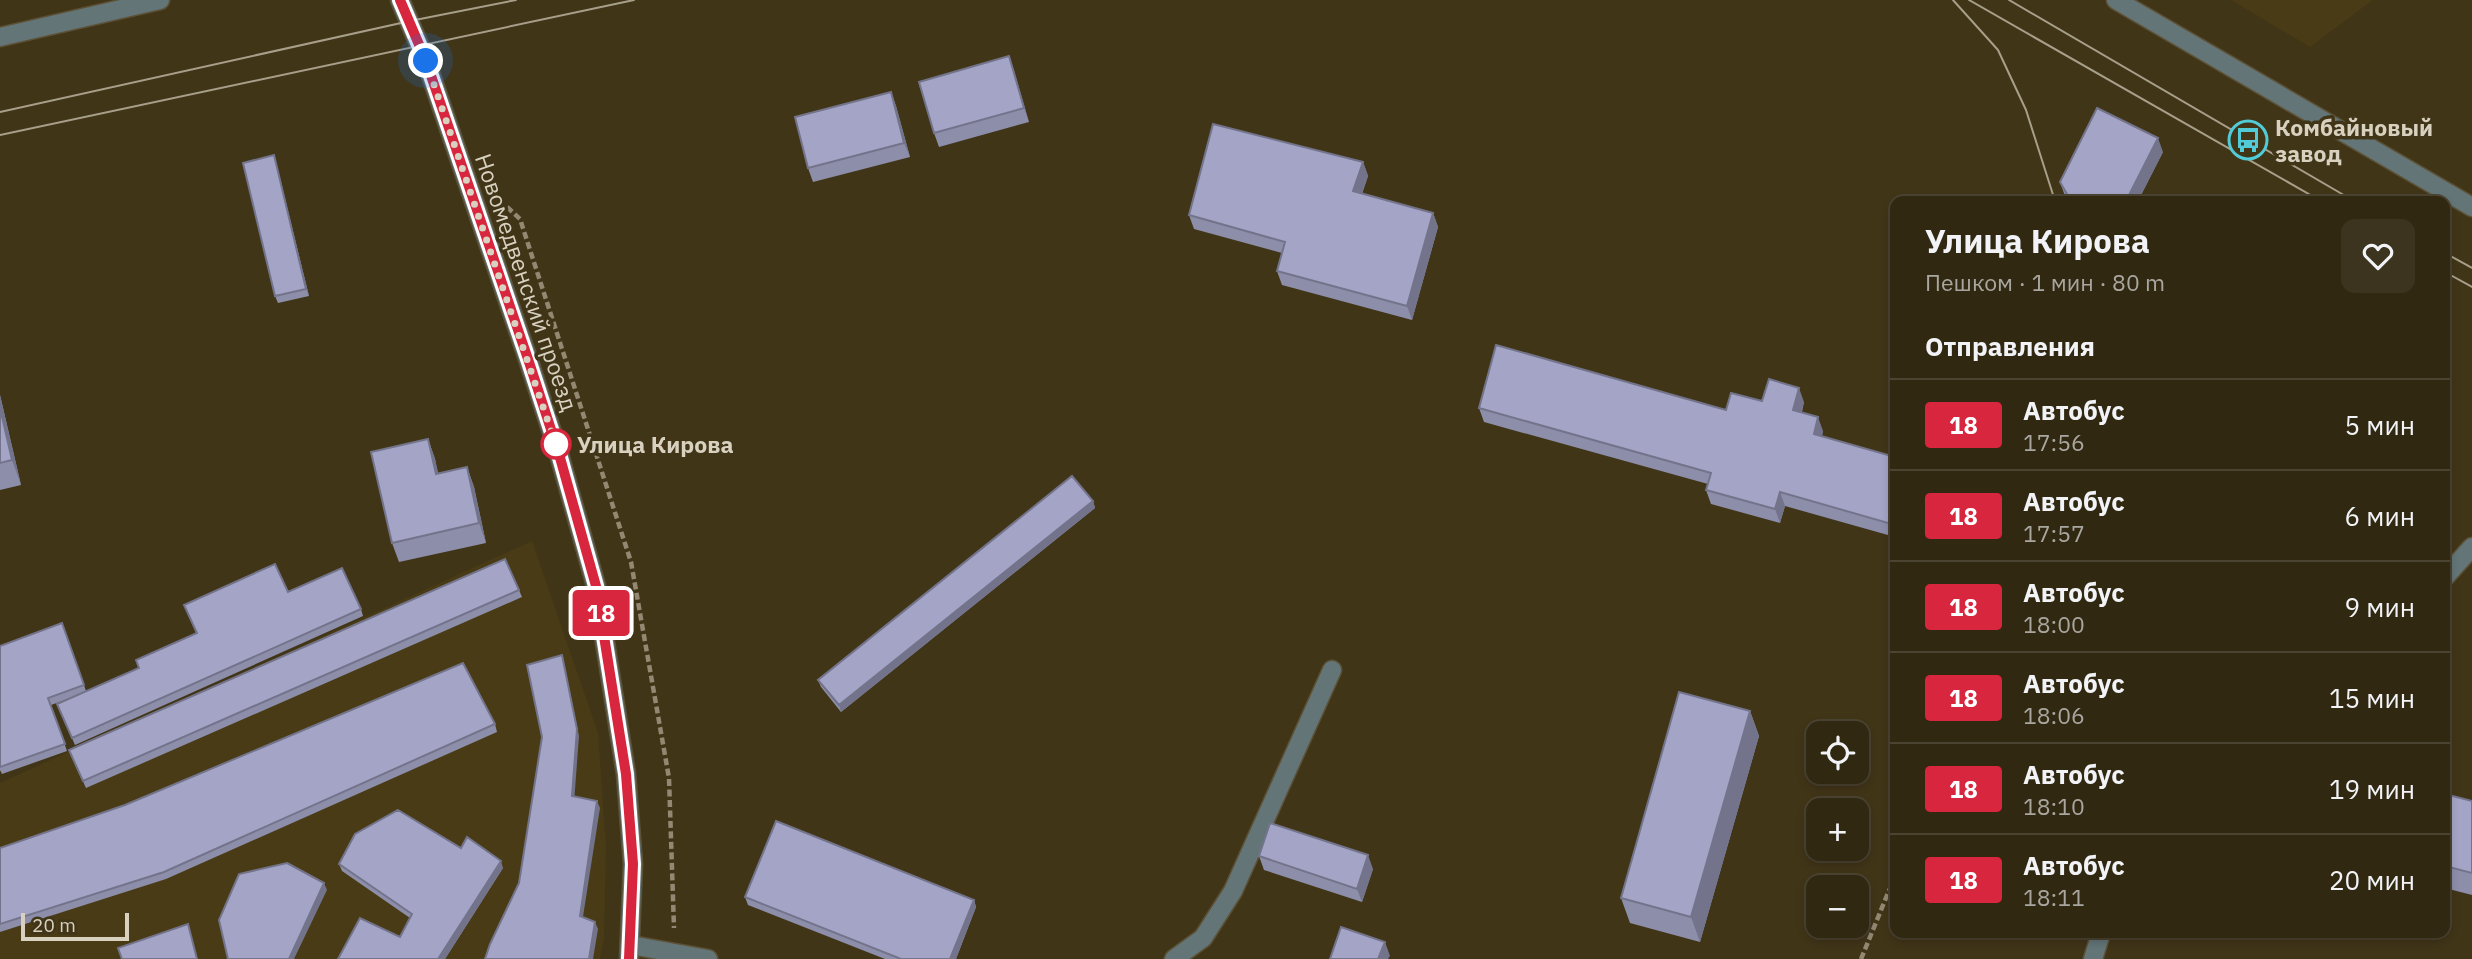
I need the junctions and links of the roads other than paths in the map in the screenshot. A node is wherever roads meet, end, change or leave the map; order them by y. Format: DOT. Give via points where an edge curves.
graph roads {
  1 [pos="160,0"];
  2 [pos="400,0"];
  3 [pos="2116,0"];
  4 [pos="0,37"];
  5 [pos="2472,207"];
  6 [pos="2472,547"];
  7 [pos="2450,571"];
  8 [pos="1332,670"];
  9 [pos="2099,938"];
  10 [pos="630,952"];
  11 [pos="708,959"];
  12 [pos="1174,959"];
  13 [pos="2092,959"];
  1 -- 4 [label="street"];
  2 -- 10 [label="street, Новомедвенский проезд" via="426,61 529,362 596,586 626,774 633,864"];
  3 -- 5 [label="street"];
  6 -- 7 [label="street"];
  8 -- 12 [label="street" via="1233,891 1203,938"];
  9 -- 13 [label="street"];
  10 -- 11 [label="street"];
}
